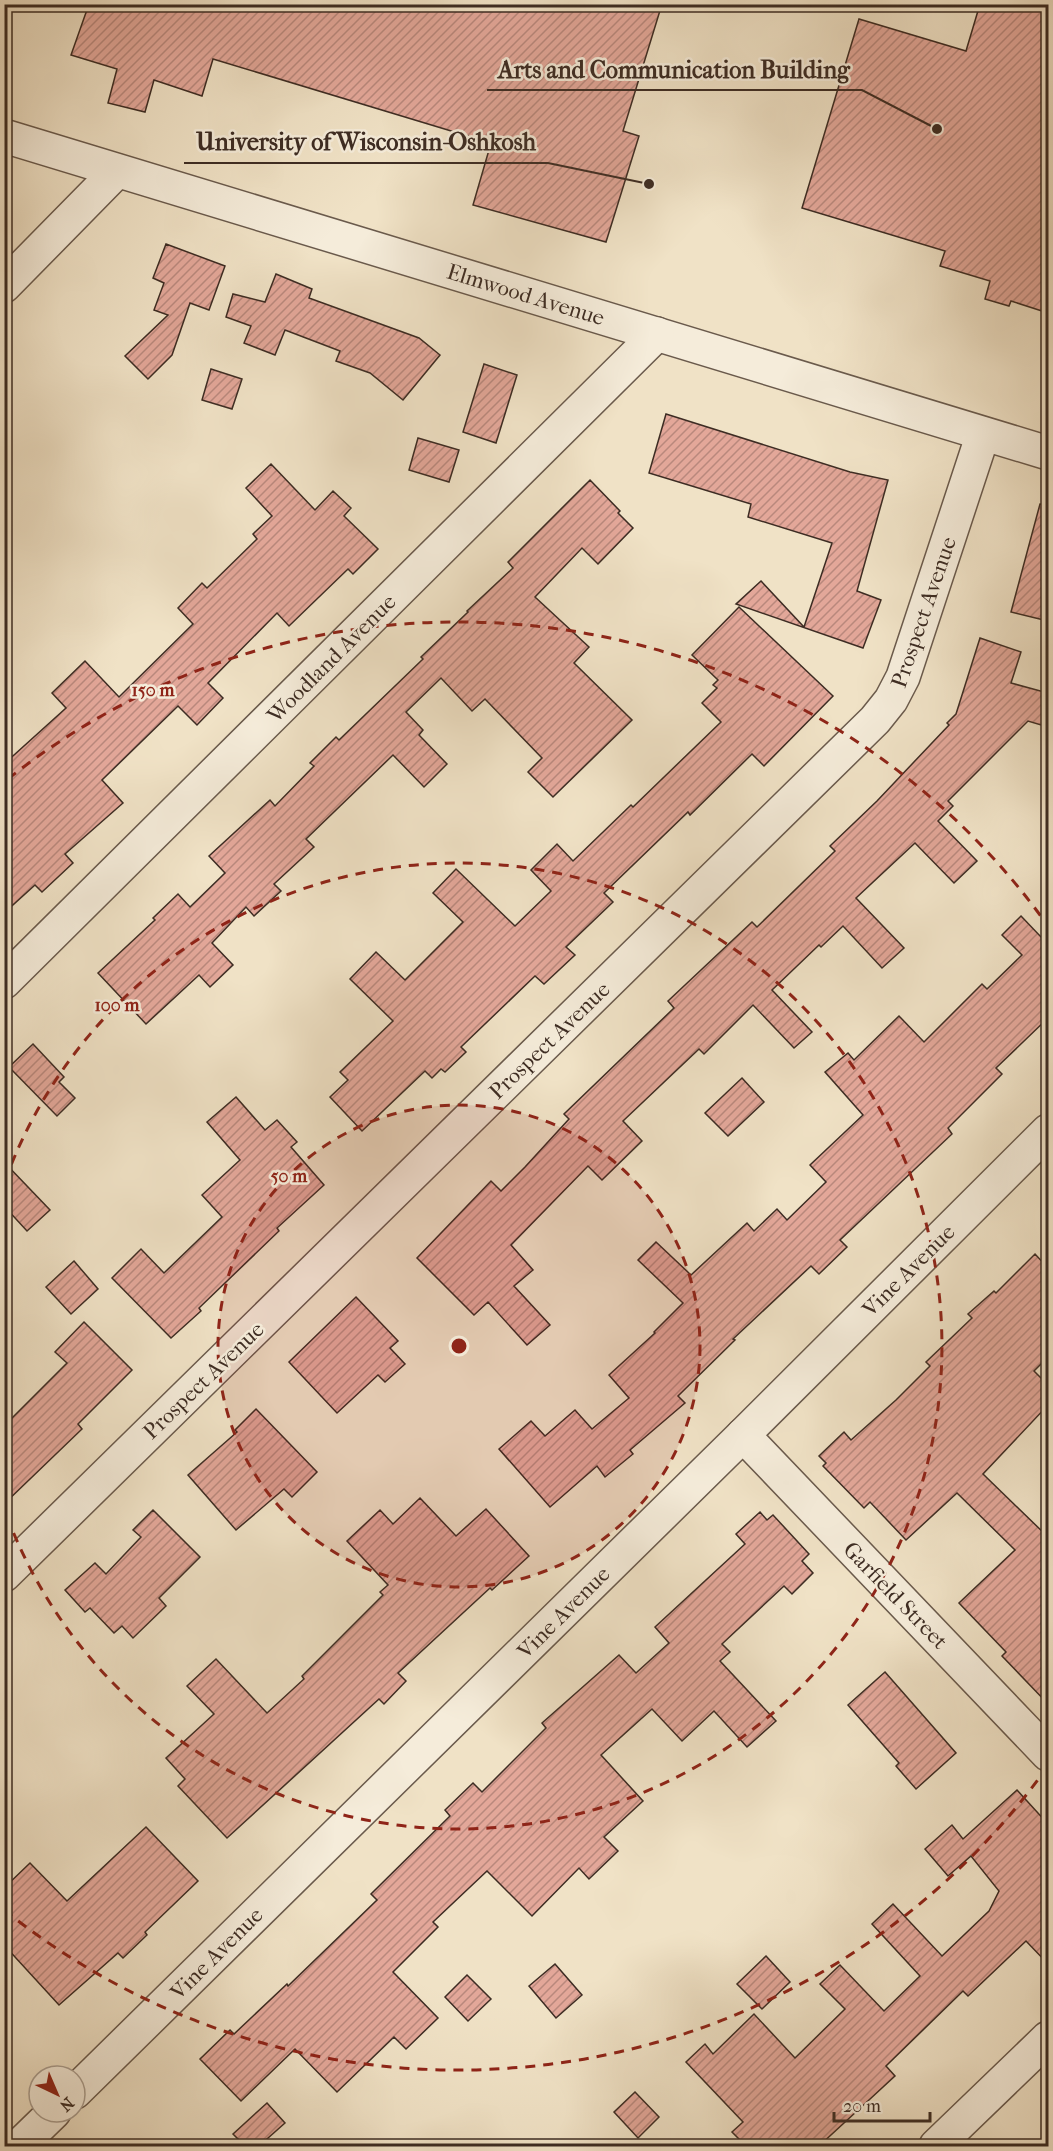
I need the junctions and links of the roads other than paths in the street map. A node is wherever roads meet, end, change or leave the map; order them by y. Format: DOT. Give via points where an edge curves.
graph roads {
  1 [pos="4,136"];
  2 [pos="117,171"];
  3 [pos="4,286"];
  4 [pos="657,334"];
  5 [pos="983,434"];
  6 [pos="1048,453"];
  7 [pos="4,982"];
  8 [pos="1048,1131"];
  9 [pos="743,1435"];
  10 [pos="4,1575"];
  11 [pos="1048,1754"];
  12 [pos="1048,2038"];
  13 [pos="87,2080"];
  14 [pos="42,2124"];
  15 [pos="19,2146"];
  16 [pos="936,2146"];
  1 -- 2 [label="street, Elmwood Avenue"];
  2 -- 3 [label="street"];
  2 -- 4 [label="street, Elmwood Avenue"];
  4 -- 5 [label="street, Elmwood Avenue"];
  4 -- 7 [label="street, Woodland Avenue"];
  5 -- 6 [label="street, Elmwood Avenue"];
  5 -- 10 [label="street, Prospect Avenue" via="903,677 875,720"];
  8 -- 9 [label="street, Vine Avenue"];
  9 -- 11 [label="street, Garfield Street"];
  9 -- 13 [label="street, Vine Avenue"];
  12 -- 16 [label="street"];
  14 -- 15 [label="street"];
}
